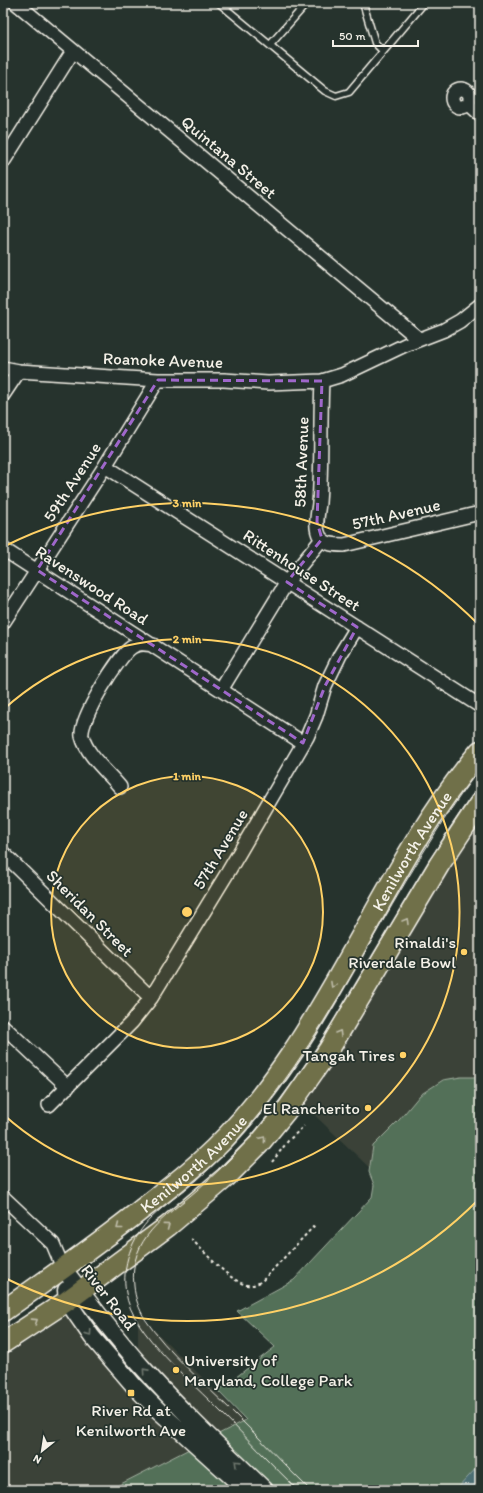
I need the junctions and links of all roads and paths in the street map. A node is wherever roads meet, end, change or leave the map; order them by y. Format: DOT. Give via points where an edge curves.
graph roads {
  1 [pos="16,3"];
  2 [pos="219,3"];
  3 [pos="307,3"];
  4 [pos="363,3"];
  5 [pos="424,3"];
  6 [pos="270,45"];
  7 [pos="73,51"];
  8 [pos="384,51"];
  9 [pos="468,104"];
  10 [pos="480,114"];
  11 [pos="3,162"];
  12 [pos="480,305"];
  13 [pos="419,339"];
  14 [pos="3,368"];
  15 [pos="19,371"];
  16 [pos="158,380"];
  17 [pos="322,381"];
  18 [pos="3,395"];
  19 [pos="104,466"];
  20 [pos="480,513"];
  21 [pos="322,539"];
  22 [pos="3,548"];
  23 [pos="37,570"];
  24 [pos="287,582"];
  25 [pos="3,623"];
  26 [pos="357,627"];
  27 [pos="153,645"];
  28 [pos="222,690"];
  29 [pos="480,706"];
  30 [pos="303,743"];
  31 [pos="480,751"];
  32 [pos="120,787"];
  33 [pos="480,803"];
  34 [pos="3,852"];
  35 [pos="151,998"];
  36 [pos="3,1026"];
  37 [pos="68,1087"];
  38 [pos="49,1105"];
  39 [pos="304,1126"];
  40 [pos="272,1162"];
  41 [pos="3,1197"];
  42 [pos="315,1225"];
  43 [pos="191,1239"];
  44 [pos="63,1268"];
  45 [pos="73,1296"];
  46 [pos="3,1311"];
  47 [pos="3,1343"];
  48 [pos="246,1490"];
  49 [pos="265,1490"];
  1 -- 7 [label="street, Quintana Street"];
  2 -- 6 [label="lane"];
  3 -- 6 [label="lane"];
  4 -- 8 [label="lane" via="375,43"];
  5 -- 8 [label="lane"];
  6 -- 8 [label="lane" via="324,91 336,96 348,92"];
  7 -- 11 [label="street"];
  7 -- 13 [label="street, Quintana Street"];
  9 -- 10 [label="street"];
  12 -- 13 [label="street" via="444,330"];
  13 -- 17 [label="street" via="342,375"];
  14 -- 15 [label="street, Roanoke Avenue"];
  15 -- 16 [label="street, Roanoke Avenue"];
  15 -- 18 [label="street"];
  16 -- 17 [label="street, Roanoke Avenue" via="268,383"];
  16 -- 19 [label="street, 59th Avenue"];
  17 -- 21 [label="street, 58th Avenue" via="321,481 317,522"];
  19 -- 23 [label="street, 59th Avenue"];
  19 -- 24 [label="street, Rittenhouse Street"];
  20 -- 21 [label="street, 57th Avenue" via="344,545 334,545"];
  21 -- 24 [label="street"];
  22 -- 23 [label="street, Ravenswood Road"];
  23 -- 25 [label="street, 59th Avenue"];
  23 -- 27 [label="street, Ravenswood Road"];
  24 -- 26 [label="street, Rittenhouse Street"];
  24 -- 28 [label="street"];
  26 -- 29 [label="street, Rittenhouse Street"];
  26 -- 30 [label="street, 57th Avenue" via="325,686 316,716"];
  27 -- 28 [label="street, Ravenswood Road"];
  27 -- 32 [label="street" via="138,644 128,651 97,695 82,727 82,736 90,751"];
  28 -- 30 [label="street, Ravenswood Road"];
  30 -- 35 [label="street, 57th Avenue"];
  31 -- 44 [label="main road, Kenilworth Avenue, one-way" via="433,813 308,1028 253,1104 215,1148 186,1174"];
  45 -- 33 [label="main road, Kenilworth Avenue, one-way" via="210,1192 255,1148 278,1121 328,1051"];
  34 -- 35 [label="street, Sheridan Street"];
  35 -- 37 [label="street, 57th Avenue" via="132,1022"];
  36 -- 37 [label="street"];
  37 -- 38 [label="street, 57th Avenue"];
  39 -- 40 [label="path"];
  41 -- 44 [label="street" via="53,1244"];
  42 -- 43 [label="path" via="262,1281 253,1285 233,1278"];
  44 -- 45 [label="street, River Road"];
  44 -- 46 [label="main road, Kenilworth Avenue"];
  47 -- 45 [label="main road, Kenilworth Avenue, one-way"];
  45 -- 48 [label="street, River Road, one-way" via="92,1337 135,1387"];
  49 -- 45 [label="street, River Road, one-way" via="167,1394 114,1335"];
}
